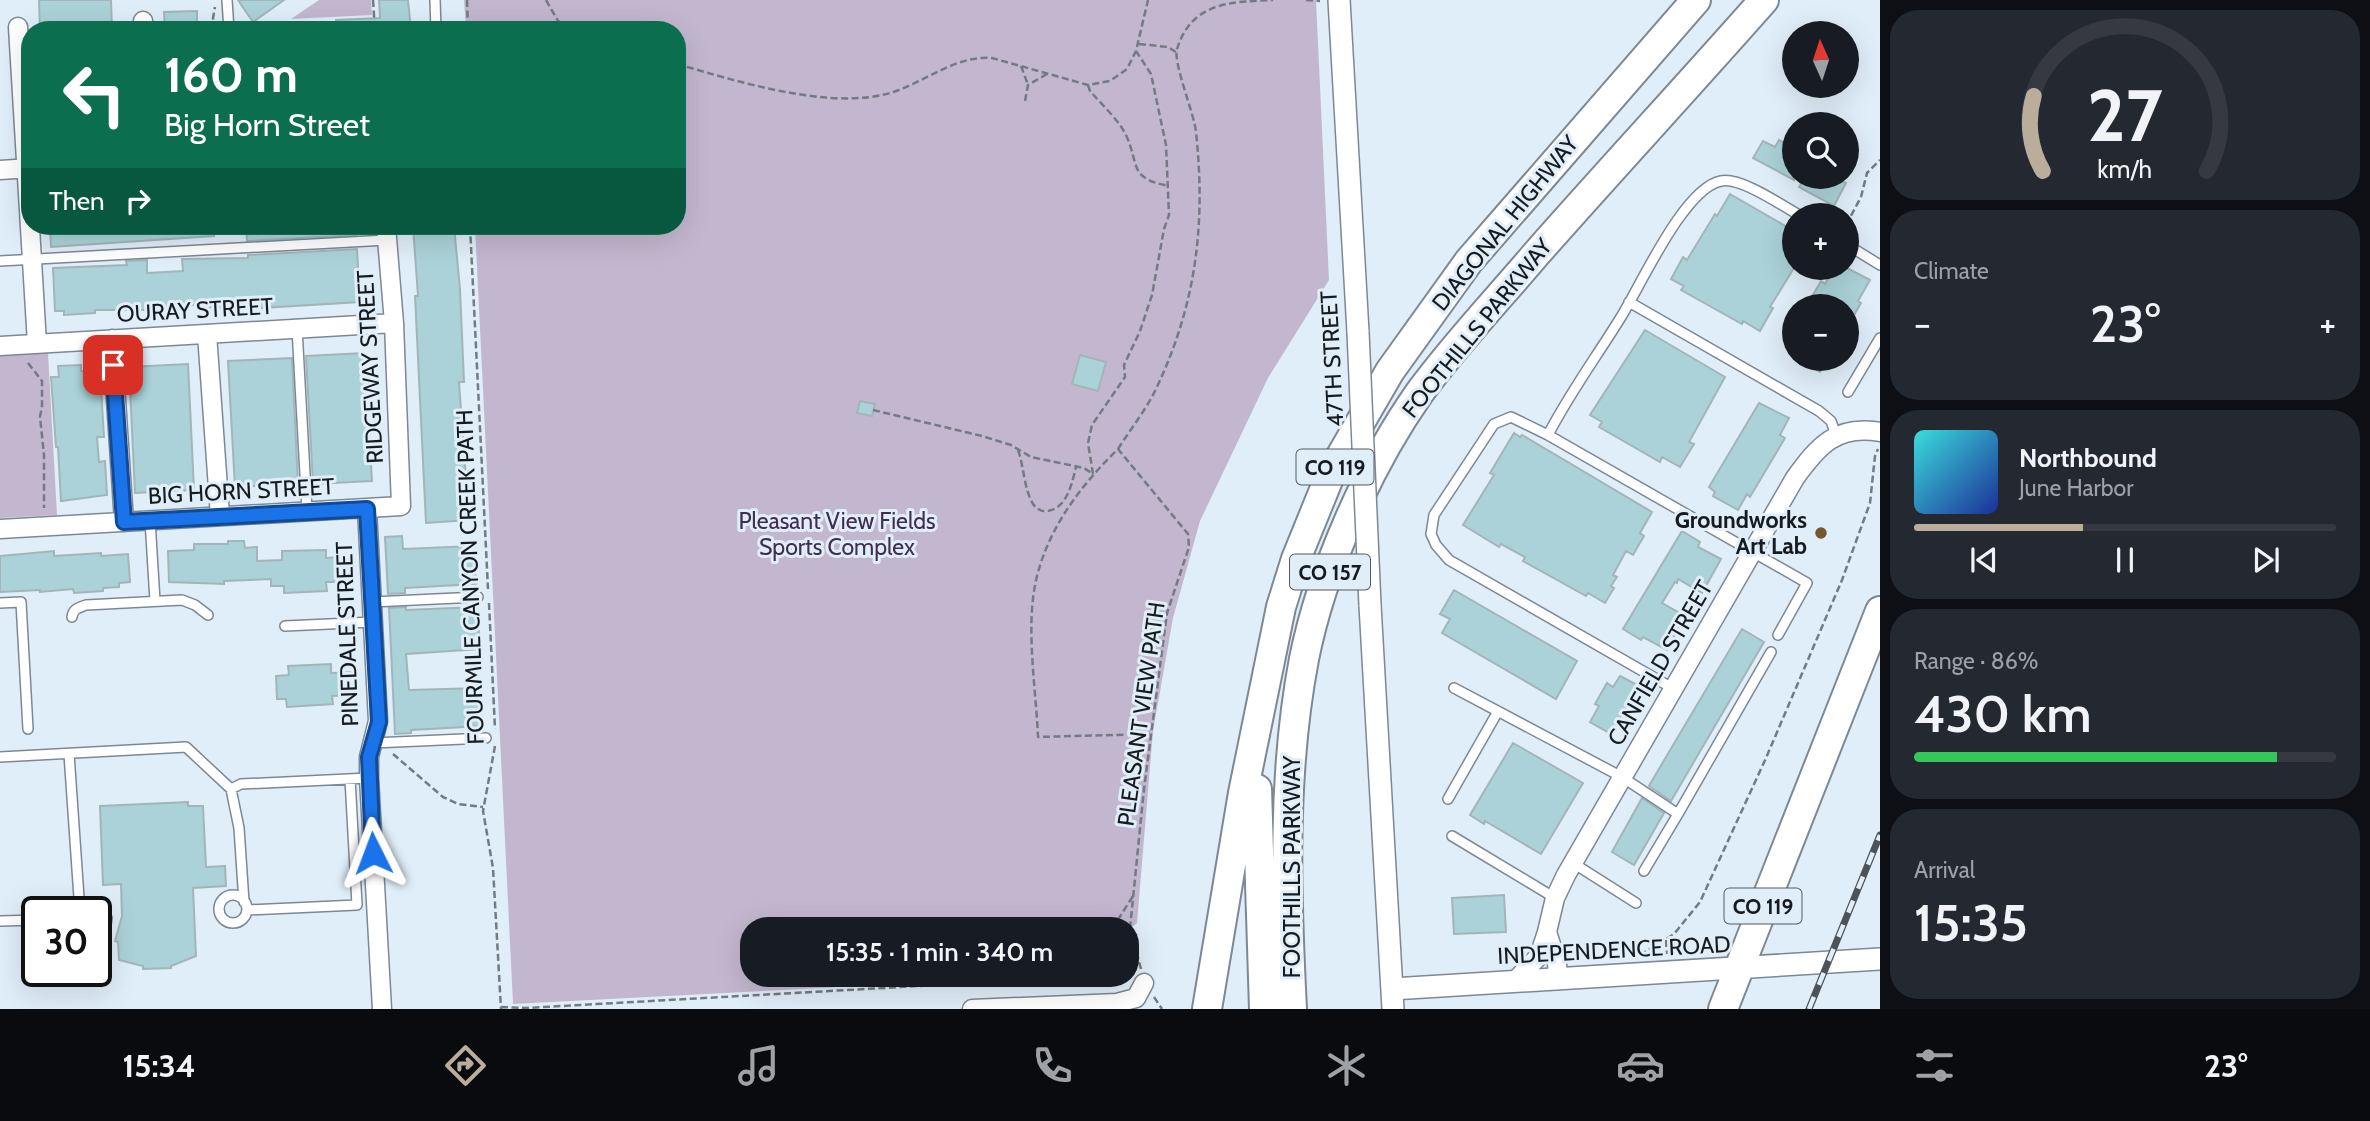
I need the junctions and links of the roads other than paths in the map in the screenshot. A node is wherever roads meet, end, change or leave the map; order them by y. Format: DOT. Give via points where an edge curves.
graph roads {
  1 [pos="227,0"];
  2 [pos="435,0"];
  3 [pos="1339,0"];
  4 [pos="1696,0"];
  5 [pos="1764,0"];
  6 [pos="1785,0"];
  7 [pos="228,21"];
  8 [pos="436,21"];
  9 [pos="18,27"];
  10 [pos="1736,32"];
  11 [pos="21,69"];
  12 [pos="21,168"];
  13 [pos="0,170"];
  14 [pos="1782,206"];
  15 [pos="30,235"];
  16 [pos="361,235"];
  17 [pos="387,235"];
  18 [pos="1859,252"];
  19 [pos="31,260"];
  20 [pos="0,261"];
  21 [pos="1880,265"];
  22 [pos="1629,302"];
  23 [pos="394,323"];
  24 [pos="297,328"];
  25 [pos="207,334"];
  26 [pos="1880,338"];
  27 [pos="112,339"];
  28 [pos="37,344"];
  29 [pos="0,346"];
  30 [pos="1848,392"];
  31 [pos="1880,432"];
  32 [pos="1548,435"];
  33 [pos="1836,435"];
  34 [pos="401,506"];
  35 [pos="367,509"];
  36 [pos="307,511"];
  37 [pos="220,516"];
  38 [pos="150,520"];
  39 [pos="124,522"];
  40 [pos="0,529"];
  41 [pos="1753,552"];
  42 [pos="478,597"];
  43 [pos="155,601"];
  44 [pos="372,602"];
  45 [pos="0,603"];
  46 [pos="1880,611"];
  47 [pos="208,615"];
  48 [pos="72,617"];
  49 [pos="373,621"];
  50 [pos="285,626"];
  51 [pos="1778,635"];
  52 [pos="1771,652"];
  53 [pos="1454,688"];
  54 [pos="1674,689"];
  55 [pos="1260,702"];
  56 [pos="1497,713"];
  57 [pos="28,729"];
  58 [pos="492,739"];
  59 [pos="380,743"];
  60 [pos="69,754"];
  61 [pos="0,757"];
  62 [pos="1622,777"];
  63 [pos="369,778"];
  64 [pos="350,779"];
  65 [pos="231,789"];
  66 [pos="1448,799"];
  67 [pos="1678,814"];
  68 [pos="1452,836"];
  69 [pos="1573,863"];
  70 [pos="1644,871"];
  71 [pos="82,896"];
  72 [pos="1555,898"];
  73 [pos="376,903"];
  74 [pos="1636,903"];
  75 [pos="357,905"];
  76 [pos="21,921"];
  77 [pos="0,922"];
  78 [pos="1547,932"];
  79 [pos="1880,959"];
  80 [pos="1739,969"];
  81 [pos="1558,980"];
  82 [pos="1514,982"];
  83 [pos="1144,983"];
  84 [pos="1392,999"];
  85 [pos="383,1009"];
  86 [pos="972,1009"];
  87 [pos="1207,1009"];
  88 [pos="1264,1009"];
  89 [pos="1292,1009"];
  90 [pos="1723,1009"];
  1 -- 7 [label="lane"];
  2 -- 8 [label="lane"];
  3 -- 84 [label="street, 47TH STREET, bridge"];
  4 -- 55 [label="highway, DIAGONAL HIGHWAY / CO 119" via="1469,261 1390,371 1331,473 1313,514 1281,607"];
  5 -- 10 [label="highway, FOOTHILLS PARKWAY / CO 157"];
  6 -- 10 [label="highway"];
  9 -- 11 [label="street"];
  10 -- 89 [label="highway, FOOTHILLS PARKWAY / CO 157" via="1442,363 1396,428 1350,520 1313,624 1296,711 1287,852"];
  12 -- 13 [label="street"];
  14 -- 22 [label="lane" via="1738,183 1722,180 1707,187 1654,256"];
  15 -- 19 [label="street"];
  16 -- 19 [label="lane"];
  17 -- 23 [label="street, RIDGEWAY STREET"];
  18 -- 21 [label="lane"];
  19 -- 20 [label="lane"];
  19 -- 28 [label="street"];
  22 -- 32 [label="lane"];
  22 -- 33 [label="lane" via="1819,411 1831,421"];
  23 -- 24 [label="street, OURAY STREET"];
  23 -- 34 [label="street, RIDGEWAY STREET"];
  24 -- 25 [label="street, OURAY STREET"];
  24 -- 36 [label="lane"];
  25 -- 27 [label="street, OURAY STREET"];
  25 -- 37 [label="street"];
  26 -- 30 [label="lane"];
  27 -- 28 [label="street, OURAY STREET"];
  27 -- 39 [label="street"];
  28 -- 29 [label="street, OURAY STREET"];
  31 -- 33 [label="street"];
  32 -- 41 [label="lane"];
  32 -- 54 [label="lane" via="1511,417 1494,424 1434,515 1431,534 1436,545 1449,560"];
  33 -- 41 [label="street, CANFIELD STREET" via="1814,452 1795,478"];
  34 -- 35 [label="street, BIG HORN STREET"];
  35 -- 36 [label="street, BIG HORN STREET"];
  35 -- 44 [label="street, PINEDALE STREET"];
  36 -- 37 [label="street, BIG HORN STREET"];
  37 -- 38 [label="street, BIG HORN STREET"];
  38 -- 39 [label="street, BIG HORN STREET"];
  38 -- 43 [label="lane"];
  39 -- 40 [label="street, BIG HORN STREET"];
  41 -- 51 [label="lane" via="1807,583"];
  41 -- 54 [label="street, CANFIELD STREET"];
  42 -- 44 [label="lane"];
  43 -- 47 [label="lane" via="182,600"];
  43 -- 48 [label="lane" via="86,605 77,608"];
  44 -- 49 [label="street, PINEDALE STREET"];
  45 -- 57 [label="lane" via="21,602"];
  46 -- 80 [label="highway, CO 119"];
  49 -- 50 [label="lane"];
  49 -- 59 [label="street, PINEDALE STREET"];
  52 -- 67 [label="lane"];
  53 -- 56 [label="lane"];
  54 -- 62 [label="street, CANFIELD STREET"];
  55 -- 87 [label="highway, CO 119"];
  55 -- 88 [label="highway, FOOTHILLS PARKWAY" via="1257,821"];
  56 -- 62 [label="lane"];
  56 -- 66 [label="lane"];
  58 -- 59 [label="lane"];
  59 -- 63 [label="street, PINEDALE STREET" via="369,757"];
  60 -- 61 [label="lane"];
  60 -- 65 [label="lane" via="187,747"];
  60 -- 71 [label="lane"];
  62 -- 67 [label="lane"];
  62 -- 69 [label="street, CANFIELD STREET"];
  63 -- 64 [label="lane"];
  63 -- 73 [label="street, PINEDALE STREET"];
  64 -- 65 [label="lane" via="241,784"];
  64 -- 75 [label="lane"];
  65 -- 75 [label="lane" via="246,906"];
  67 -- 70 [label="lane"];
  68 -- 72 [label="lane"];
  69 -- 72 [label="street, CANFIELD STREET"];
  69 -- 74 [label="lane"];
  72 -- 78 [label="street, CANFIELD STREET"];
  73 -- 75 [label="lane"];
  73 -- 85 [label="street, PINEDALE STREET"];
  76 -- 77 [label="lane"];
  78 -- 81 [label="street"];
  78 -- 82 [label="street, CANFIELD STREET" via="1539,957"];
  79 -- 80 [label="street, INDEPENDENCE ROAD"];
  80 -- 81 [label="street, INDEPENDENCE ROAD"];
  80 -- 90 [label="highway, CO 119"];
  81 -- 82 [label="street, INDEPENDENCE ROAD"];
  82 -- 84 [label="street, INDEPENDENCE ROAD"];
  83 -- 86 [label="street" via="1136,998 1117,1003"];
}
